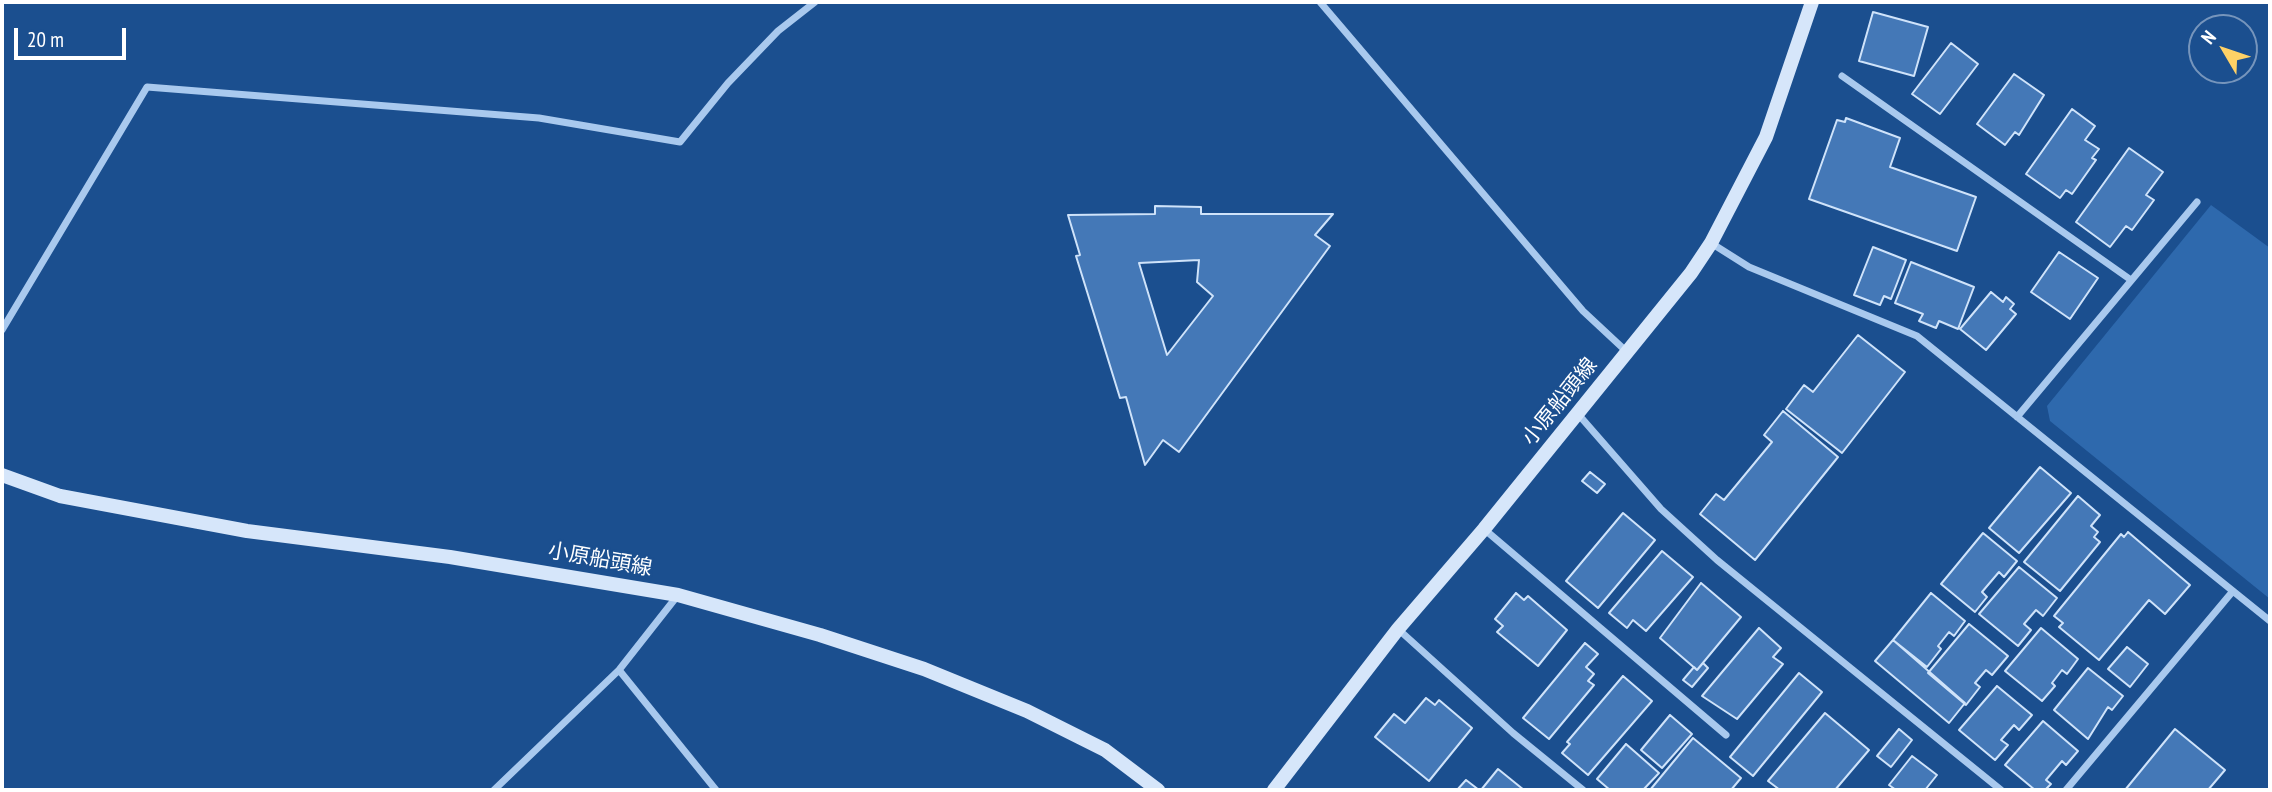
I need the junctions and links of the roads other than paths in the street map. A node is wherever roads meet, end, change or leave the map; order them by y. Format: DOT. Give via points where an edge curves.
graph roads {
  1 [pos="815,2"];
  2 [pos="1320,2"];
  3 [pos="1812,2"];
  4 [pos="1842,76"];
  5 [pos="2197,202"];
  6 [pos="1711,243"];
  7 [pos="2131,281"];
  8 [pos="2,330"];
  9 [pos="1627,353"];
  10 [pos="1577,413"];
  11 [pos="2017,416"];
  12 [pos="2,475"];
  13 [pos="1484,528"];
  14 [pos="2233,591"];
  15 [pos="678,595"];
  16 [pos="2270,621"];
  17 [pos="1398,629"];
  18 [pos="619,670"];
  19 [pos="1726,735"];
  20 [pos="494,790"];
  21 [pos="716,790"];
  22 [pos="1158,790"];
  23 [pos="1274,790"];
  24 [pos="1583,790"];
  25 [pos="2001,790"];
  26 [pos="2066,790"];
  1 -- 8 [label="street" via="769,40 680,142 539,118 147,87"];
  2 -- 9 [label="street" via="1583,311"];
  3 -- 6 [label="main road, 小原船頭線" via="1766,136"];
  4 -- 7 [label="street"];
  5 -- 7 [label="street"];
  6 -- 9 [label="main road, 小原船頭線"];
  6 -- 11 [label="street" via="1749,267 1917,336"];
  7 -- 11 [label="street"];
  9 -- 10 [label="main road, 小原船頭線"];
  10 -- 13 [label="main road, 小原船頭線"];
  10 -- 25 [label="street" via="1661,509 1707,551"];
  11 -- 14 [label="street"];
  12 -- 15 [label="main road, 小原船頭線" via="60,496 247,531 450,556"];
  13 -- 17 [label="main road, 小原船頭線"];
  13 -- 19 [label="street"];
  14 -- 16 [label="street"];
  14 -- 26 [label="street"];
  15 -- 18 [label="street"];
  15 -- 22 [label="main road, 小原船頭線" via="820,635 1027,711 1105,750"];
  17 -- 23 [label="main road, 小原船頭線"];
  17 -- 24 [label="street"];
  18 -- 20 [label="street"];
  18 -- 21 [label="street"];
}
